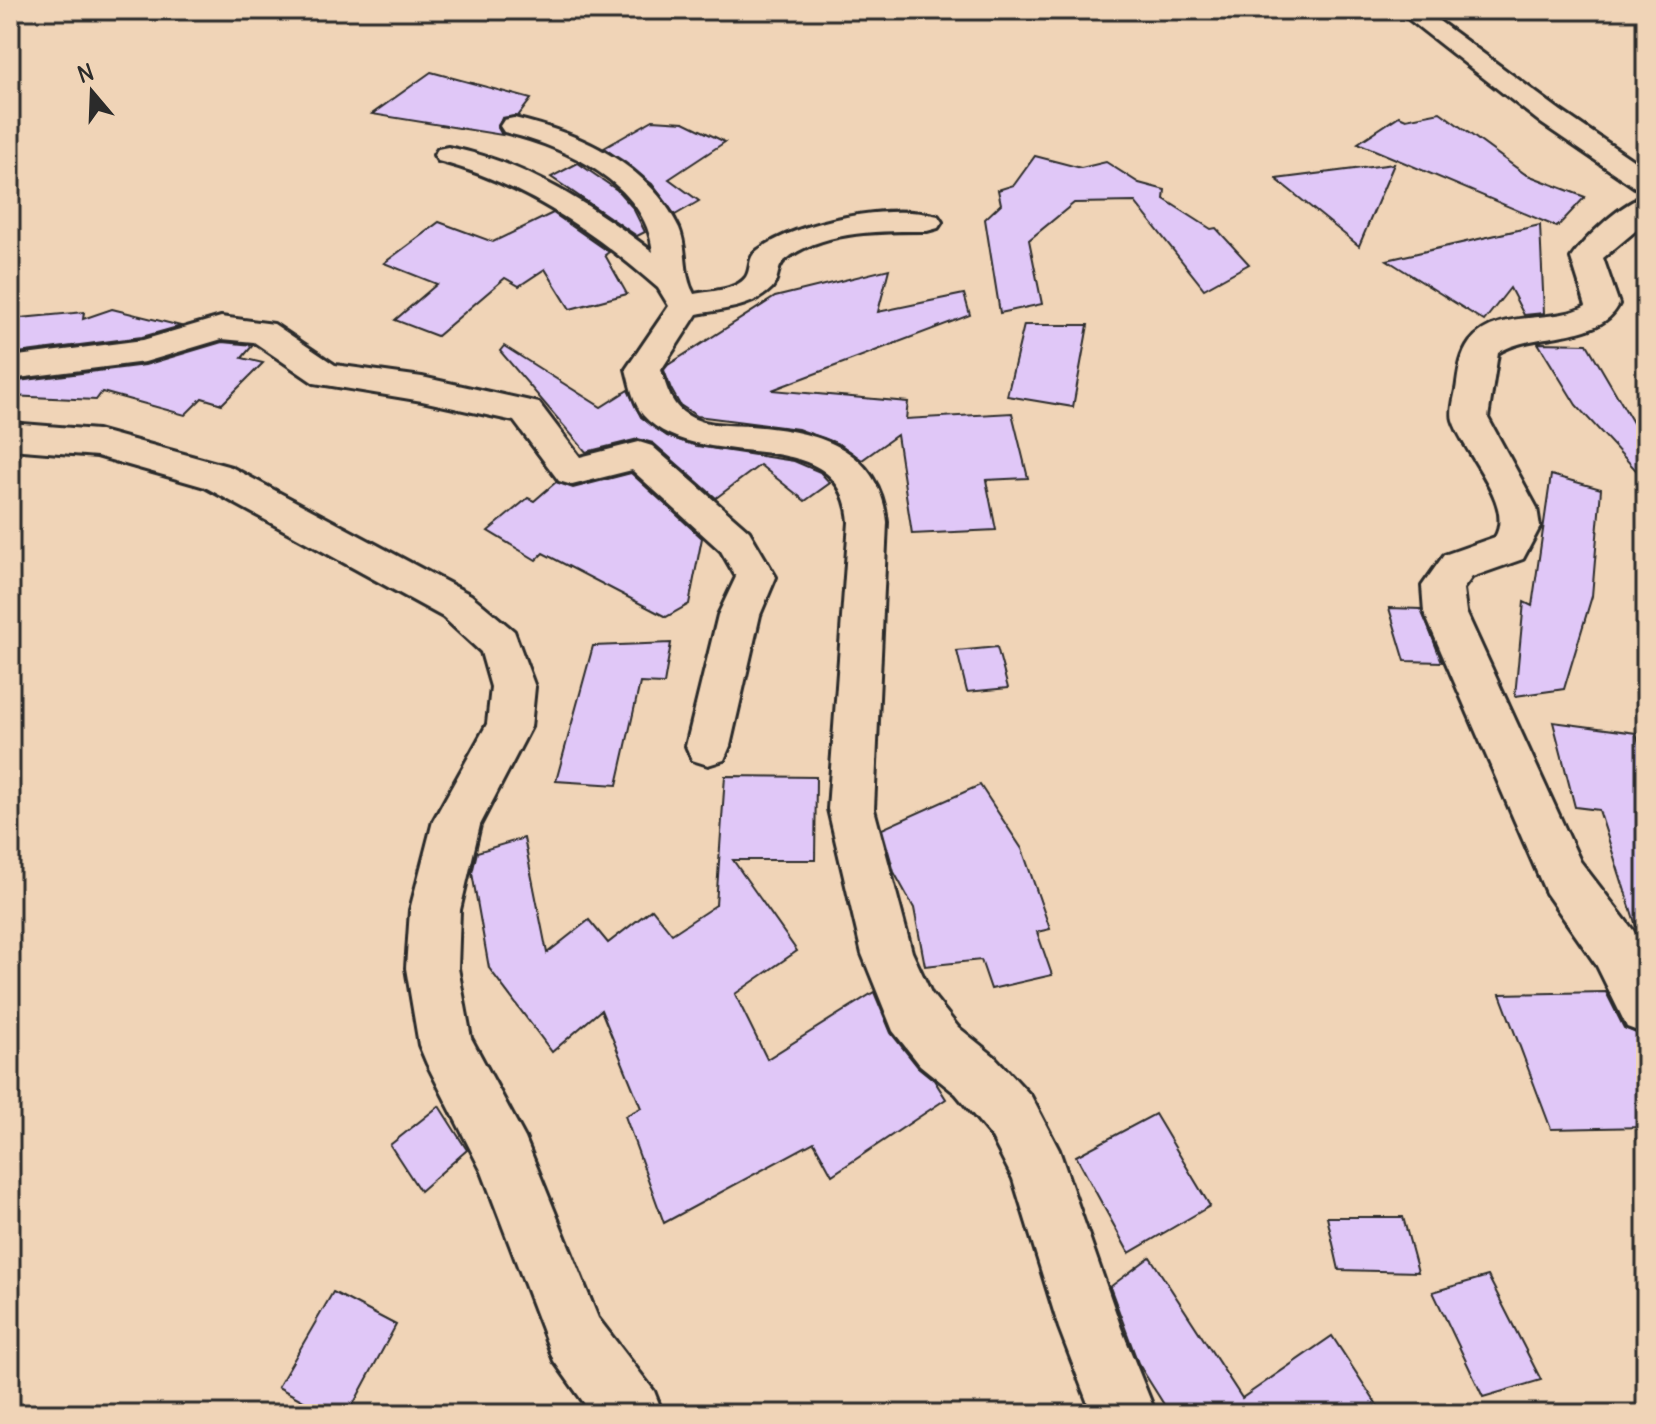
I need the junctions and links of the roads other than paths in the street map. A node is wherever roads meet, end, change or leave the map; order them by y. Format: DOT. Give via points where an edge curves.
graph roads {
  1 [pos="1409,10"];
  2 [pos="514,126"];
  3 [pos="448,155"];
  4 [pos="1646,182"];
  5 [pos="1646,205"];
  6 [pos="927,222"];
  7 [pos="679,295"];
  8 [pos="10,368"];
  9 [pos="10,436"];
  10 [pos="708,746"];
  11 [pos="1646,1008"];
  12 [pos="631,1414"];
  13 [pos="1124,1414"];
  1 -- 4 [label="street"];
  2 -- 7 [label="street" via="568,140 652,206 664,230"];
  3 -- 7 [label="street" via="482,161 526,183 638,253"];
  5 -- 11 [label="street" via="1630,223 1597,241 1587,258 1603,304 1599,312 1587,319 1506,333 1484,347 1472,382 1470,418 1518,508 1521,527 1509,548 1458,566 1442,586 1445,612 1563,877 1615,948"];
  6 -- 7 [label="street" via="833,230 776,251 765,260 761,281 743,295"];
  7 -- 13 [label="street" via="663,344 643,369 645,391 664,418 693,434 803,442 841,464 863,492 868,522 851,809 887,954 912,1012 1011,1116 1039,1170"];
  8 -- 10 [label="street" via="145,351 221,328 262,332 326,375 526,412 572,472 639,455 735,541 756,577 739,615"];
  9 -- 12 [label="street" via="97,443 218,477 457,606 499,643 513,687 509,727 457,821 435,910 432,968 446,1045 505,1158 576,1339"];
}
